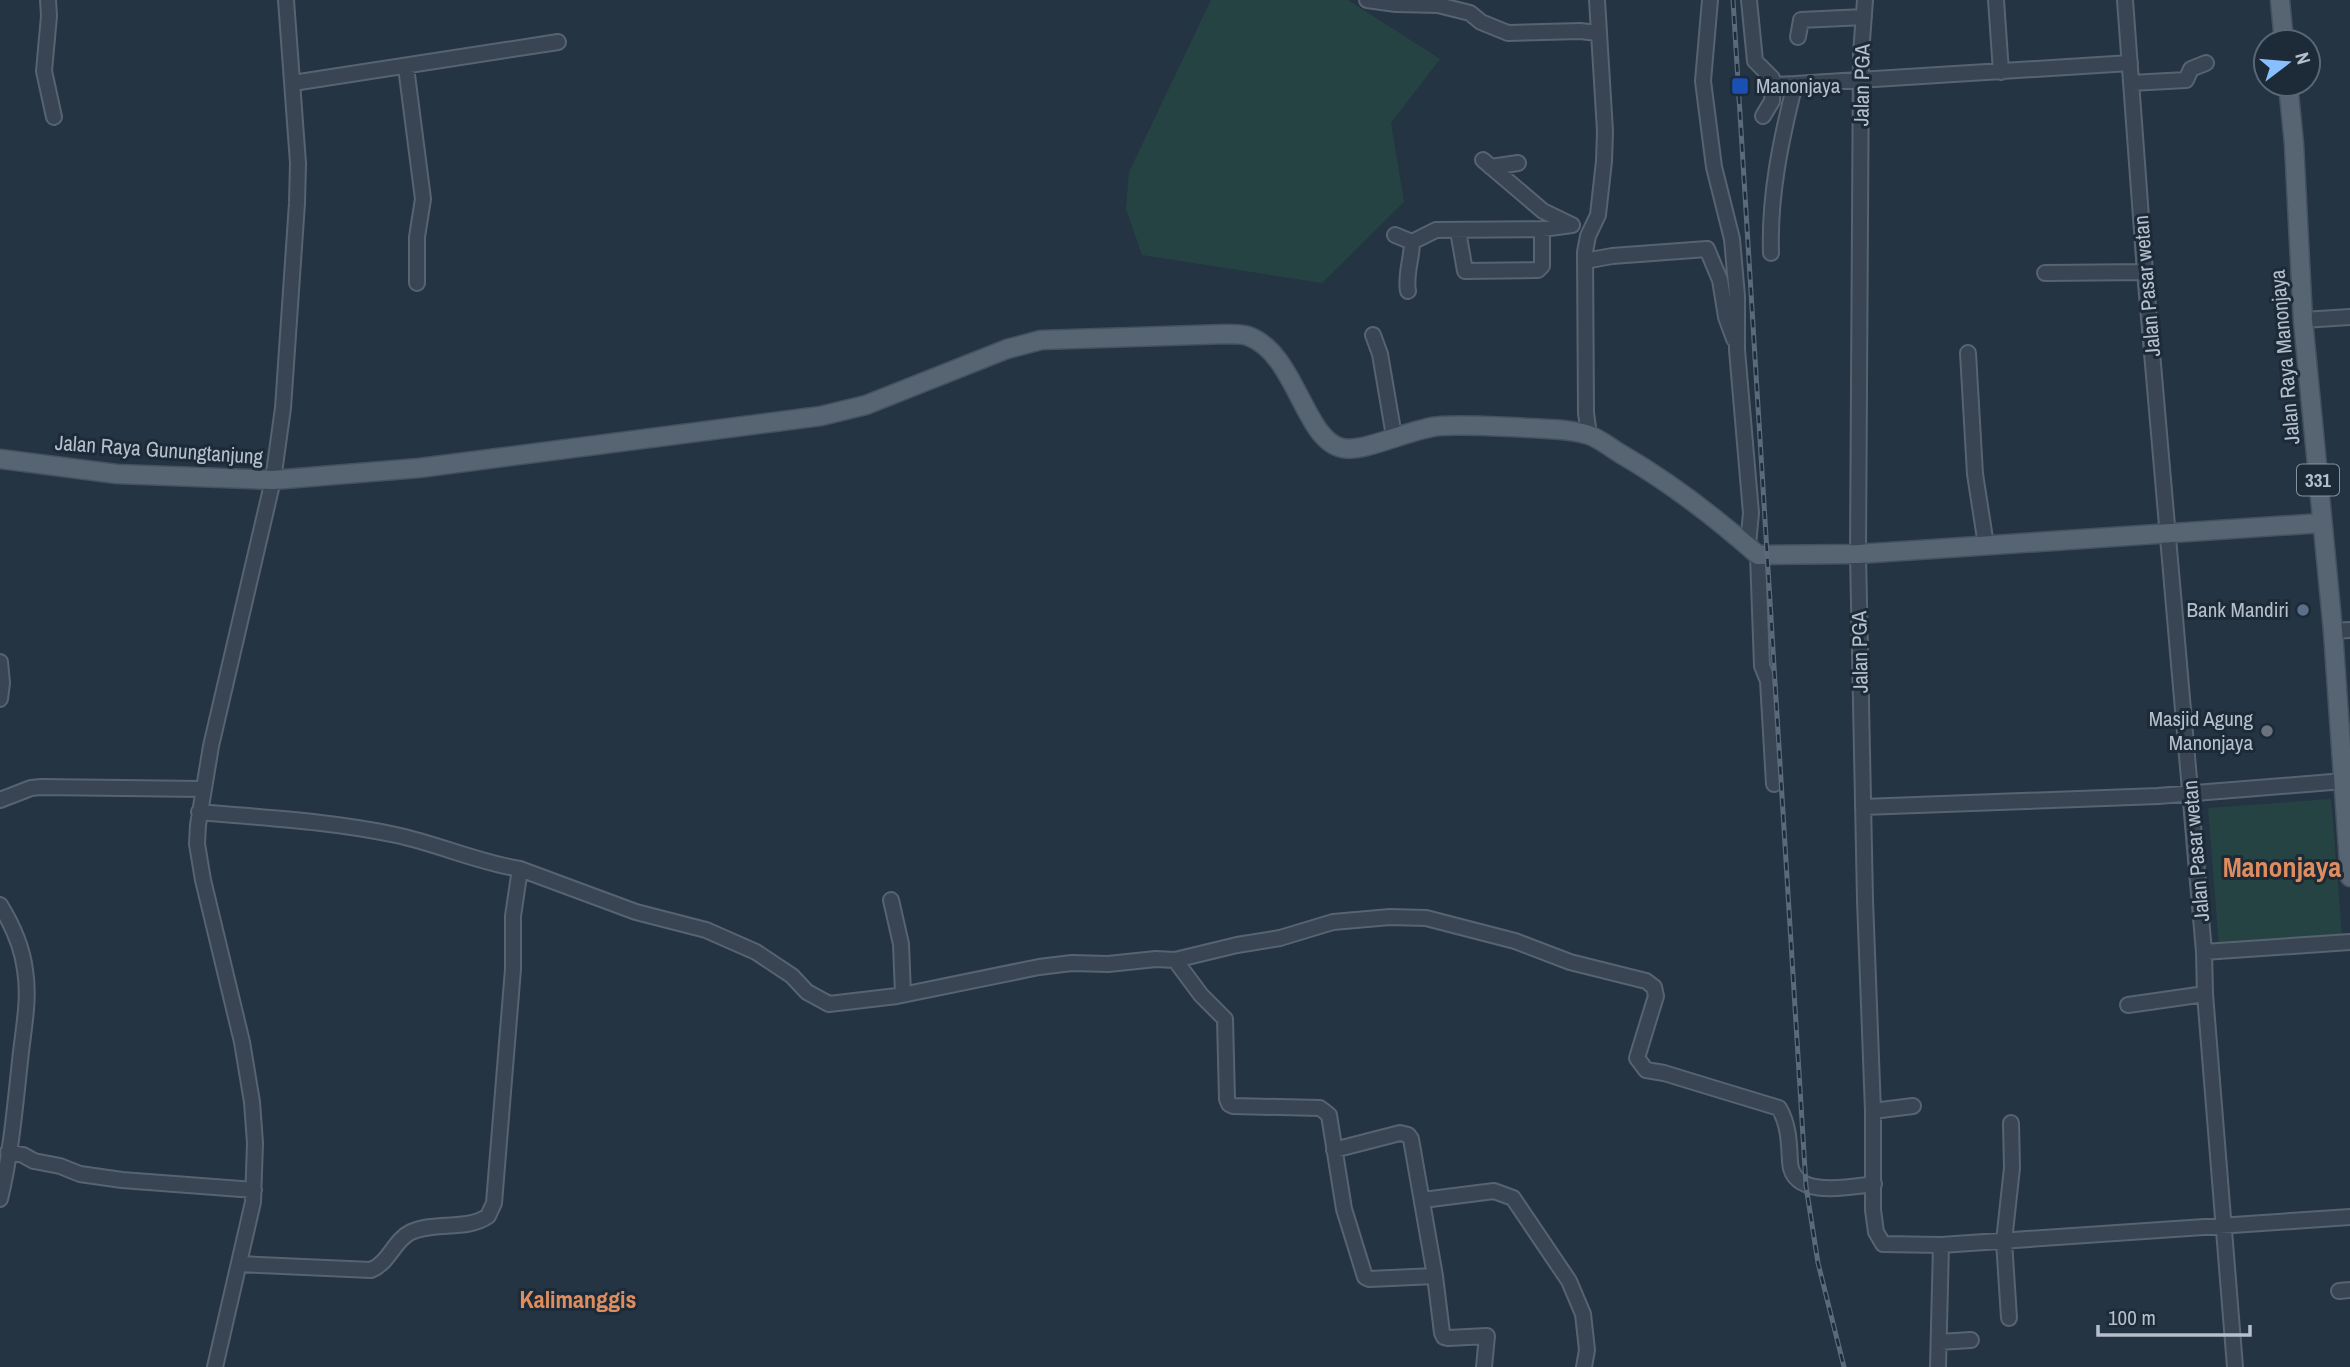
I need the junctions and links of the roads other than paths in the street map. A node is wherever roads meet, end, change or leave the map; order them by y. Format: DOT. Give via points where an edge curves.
graph roads {
  1 [pos="48,0"];
  2 [pos="286,0"];
  3 [pos="1367,0"];
  4 [pos="1597,0"];
  5 [pos="1710,0"];
  6 [pos="1749,0"];
  7 [pos="1865,0"];
  8 [pos="1996,0"];
  9 [pos="2125,0"];
  10 [pos="2280,0"];
  11 [pos="1864,18"];
  12 [pos="2283,28"];
  13 [pos="1598,33"];
  14 [pos="1798,37"];
  15 [pos="558,42"];
  16 [pos="2130,62"];
  17 [pos="2206,63"];
  18 [pos="406,67"];
  19 [pos="2001,72"];
  20 [pos="1861,80"];
  21 [pos="293,83"];
  22 [pos="2131,83"];
  23 [pos="1795,84"];
  24 [pos="1773,85"];
  25 [pos="2289,98"];
  26 [pos="1763,116"];
  27 [pos="54,117"];
  28 [pos="1518,163"];
  29 [pos="1572,225"];
  30 [pos="1542,229"];
  31 [pos="1458,231"];
  32 [pos="1395,235"];
  33 [pos="1588,236"];
  34 [pos="1412,242"];
  35 [pos="1771,253"];
  36 [pos="1586,261"];
  37 [pos="2145,272"];
  38 [pos="2045,273"];
  39 [pos="417,283"];
  40 [pos="1408,291"];
  41 [pos="2350,317"];
  42 [pos="2303,320"];
  43 [pos="1373,335"];
  44 [pos="1737,350"];
  45 [pos="1968,353"];
  46 [pos="1589,435"];
  47 [pos="1394,436"];
  48 [pos="0,459"];
  49 [pos="273,480"];
  50 [pos="2322,523"];
  51 [pos="2168,533"];
  52 [pos="1986,545"];
  53 [pos="1753,550"];
  54 [pos="1858,554"];
  55 [pos="2341,630"];
  56 [pos="0,662"];
  57 [pos="0,699"];
  58 [pos="2346,743"];
  59 [pos="2344,781"];
  60 [pos="1774,784"];
  61 [pos="203,789"];
  62 [pos="2190,792"];
  63 [pos="0,800"];
  64 [pos="1863,807"];
  65 [pos="200,812"];
  66 [pos="520,869"];
  67 [pos="2350,877"];
  68 [pos="891,900"];
  69 [pos="0,905"];
  70 [pos="2350,942"];
  71 [pos="2204,952"];
  72 [pos="1175,960"];
  73 [pos="903,994"];
  74 [pos="2205,994"];
  75 [pos="2128,1005"];
  76 [pos="1913,1106"];
  77 [pos="1873,1111"];
  78 [pos="2011,1123"];
  79 [pos="1334,1150"];
  80 [pos="8,1152"];
  81 [pos="1874,1184"];
  82 [pos="244,1189"];
  83 [pos="0,1199"];
  84 [pos="1423,1200"];
  85 [pos="2350,1217"];
  86 [pos="2225,1225"];
  87 [pos="2004,1241"];
  88 [pos="1941,1245"];
  89 [pos="239,1264"];
  90 [pos="1435,1276"];
  91 [pos="2009,1318"];
  92 [pos="1972,1340"];
  93 [pos="1939,1342"];
  94 [pos="215,1367"];
  95 [pos="1484,1367"];
  96 [pos="1584,1367"];
  97 [pos="1938,1367"];
  98 [pos="2235,1367"];
  1 -- 27 [label="street" via="44,71"];
  2 -- 21 [label="street"];
  3 -- 13 [label="street" via="1438,5 1470,13 1508,33"];
  4 -- 13 [label="street"];
  5 -- 44 [label="street" via="1703,80 1714,167 1732,239"];
  6 -- 24 [label="street" via="1755,61"];
  7 -- 11 [label="street, Jalan PGA"];
  8 -- 19 [label="street"];
  9 -- 16 [label="street, Jalan Pasar wetan"];
  10 -- 12 [label="main road"];
  11 -- 14 [label="street" via="1801,20"];
  11 -- 20 [label="street, Jalan PGA"];
  13 -- 33 [label="street" via="1604,160 1598,215"];
  15 -- 18 [label="street"];
  16 -- 19 [label="street"];
  16 -- 22 [label="street, Jalan Pasar wetan"];
  17 -- 22 [label="street" via="2192,69 2186,80"];
  18 -- 21 [label="street"];
  18 -- 39 [label="street" via="423,199"];
  19 -- 20 [label="street"];
  20 -- 23 [label="street"];
  20 -- 54 [label="street, Jalan PGA"];
  21 -- 49 [label="street" via="297,203 283,408"];
  22 -- 37 [label="street, Jalan Pasar wetan"];
  23 -- 24 [label="street"];
  23 -- 35 [label="street" via="1777,172"];
  24 -- 26 [label="street" via="1772,101"];
  25 -- 42 [label="main road, Jalan Raya Manonjaya / 331"];
  28 -- 29 [label="street" via="1487,164 1543,211"];
  29 -- 30 [label="street"];
  29 -- 33 [label="street"];
  30 -- 31 [label="street"];
  30 -- 31 [label="street" via="1542,266 1538,270 1465,271"];
  31 -- 34 [label="street" via="1436,230"];
  32 -- 34 [label="street"];
  33 -- 36 [label="street"];
  34 -- 40 [label="street"];
  36 -- 44 [label="street" via="1707,249 1720,280"];
  36 -- 46 [label="street"];
  37 -- 38 [label="street"];
  37 -- 51 [label="street, Jalan Pasar wetan"];
  41 -- 42 [label="street"];
  42 -- 50 [label="main road, Jalan Raya Manonjaya / 331"];
  43 -- 47 [label="street"];
  44 -- 53 [label="street"];
  45 -- 52 [label="street" via="1975,474"];
  46 -- 47 [label="main road" via="1485,426 1432,427"];
  46 -- 53 [label="main road" via="1695,501"];
  47 -- 49 [label="main road, Jalan Raya Gunungtanjung" via="1351,449 1339,447 1319,430 1274,355 1248,336 1076,337 1007,349 866,405 821,416 419,468"];
  48 -- 49 [label="main road, Jalan Raya Gunungtanjung" via="117,474"];
  49 -- 61 [label="street"];
  50 -- 51 [label="main road"];
  50 -- 55 [label="main road, Jalan Raya Manonjaya / 331"];
  51 -- 52 [label="main road"];
  51 -- 62 [label="street, Jalan Pasar wetan"];
  52 -- 54 [label="main road"];
  53 -- 54 [label="main road"];
  53 -- 60 [label="street"];
  54 -- 64 [label="street, Jalan PGA"];
  55 -- 58 [label="main road, Jalan Raya Manonjaya / 331"];
  56 -- 57 [label="street"];
  58 -- 59 [label="main road, Jalan Raya Manonjaya / 331"];
  59 -- 62 [label="street"];
  59 -- 67 [label="main road, Jalan Raya Manonjaya / 331"];
  61 -- 63 [label="street" via="41,786"];
  61 -- 65 [label="street"];
  62 -- 64 [label="street"];
  62 -- 71 [label="street, Jalan Pasar wetan"];
  64 -- 77 [label="street, Jalan PGA"];
  65 -- 66 [label="street" via="398,835"];
  65 -- 82 [label="street" via="197,844 250,1092 255,1143"];
  66 -- 73 [label="street" via="743,946 829,1004"];
  66 -- 89 [label="street" via="494,1203 488,1216 476,1222 413,1231 371,1270"];
  68 -- 73 [label="street" via="901,944"];
  69 -- 80 [label="street" via="21,948 27,1001"];
  70 -- 71 [label="street"];
  71 -- 74 [label="street, Jalan Pasar wetan"];
  72 -- 73 [label="street" via="1039,967"];
  72 -- 79 [label="street" via="1201,995 1226,1018 1229,1104 1324,1109 1331,1119"];
  72 -- 81 [label="street" via="1333,922 1426,918 1646,981 1654,986 1656,996 1637,1058 1646,1070 1779,1108 1785,1119 1793,1176 1806,1186"];
  74 -- 75 [label="street"];
  74 -- 86 [label="street, Jalan Pasar wetan"];
  76 -- 77 [label="street"];
  77 -- 81 [label="street, Jalan PGA"];
  78 -- 87 [label="street" via="2012,1168"];
  79 -- 84 [label="street" via="1400,1133 1408,1135 1414,1144"];
  79 -- 90 [label="street" via="1344,1209 1365,1277"];
  80 -- 82 [label="street" via="78,1174"];
  80 -- 83 [label="street"];
  81 -- 88 [label="street, Jalan PGA" via="1873,1210 1883,1244"];
  82 -- 89 [label="street"];
  84 -- 90 [label="street"];
  84 -- 96 [label="street" via="1494,1191 1513,1198 1569,1280 1583,1314"];
  85 -- 86 [label="street"];
  86 -- 87 [label="street"];
  86 -- 98 [label="street, Jalan Pasar wetan"];
  87 -- 88 [label="street"];
  87 -- 91 [label="street"];
  88 -- 93 [label="street"];
  89 -- 94 [label="street"];
  90 -- 95 [label="street" via="1443,1336 1487,1336"];
  92 -- 93 [label="street"];
  93 -- 97 [label="street"];
}
